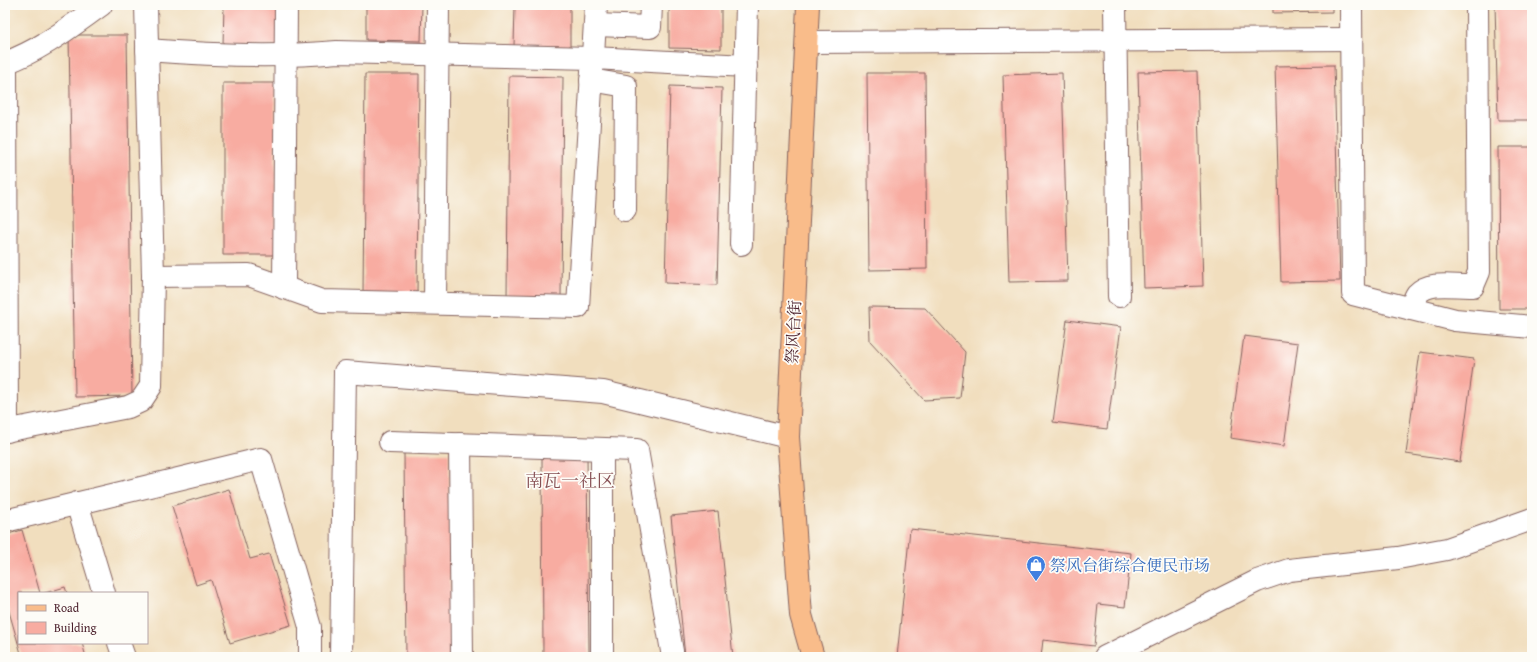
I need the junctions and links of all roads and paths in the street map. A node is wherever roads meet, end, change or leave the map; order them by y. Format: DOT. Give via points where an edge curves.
graph roads {
  1 [pos="101,5"];
  2 [pos="146,5"];
  3 [pos="286,5"];
  4 [pos="438,5"];
  5 [pos="650,5"];
  6 [pos="747,5"];
  7 [pos="808,5"];
  8 [pos="1115,5"];
  9 [pos="1478,5"];
  10 [pos="1354,7"];
  11 [pos="596,15"];
  12 [pos="1351,39"];
  13 [pos="1116,40"];
  14 [pos="807,42"];
  15 [pos="147,50"];
  16 [pos="437,54"];
  17 [pos="286,55"];
  18 [pos="593,58"];
  19 [pos="5,62"];
  20 [pos="746,66"];
  21 [pos="591,80"];
  22 [pos="625,210"];
  23 [pos="741,244"];
  24 [pos="153,276"];
  25 [pos="284,288"];
  26 [pos="1119,296"];
  27 [pos="435,304"];
  28 [pos="1411,309"];
  29 [pos="1532,327"];
  30 [pos="6,431"];
  31 [pos="788,437"];
  32 [pos="390,442"];
  33 [pos="460,444"];
  34 [pos="602,449"];
  35 [pos="77,503"];
  36 [pos="1532,519"];
  37 [pos="5,521"];
  38 [pos="104,592"];
  39 [pos="119,644"];
  40 [pos="124,657"];
  41 [pos="310,657"];
  42 [pos="341,657"];
  43 [pos="462,657"];
  44 [pos="602,657"];
  45 [pos="673,657"];
  46 [pos="813,657"];
  47 [pos="1105,657"];
  1 -- 19 [label="street" via="26,55"];
  2 -- 15 [label="street"];
  3 -- 17 [label="street"];
  4 -- 16 [label="street"];
  5 -- 11 [label="street" via="650,27"];
  6 -- 20 [label="street"];
  7 -- 14 [label="main road, 祭风台街"];
  8 -- 13 [label="street"];
  9 -- 28 [label="street" via="1480,272 1473,286 1438,285 1424,289 1416,295"];
  10 -- 12 [label="street"];
  11 -- 18 [label="street"];
  12 -- 13 [label="street"];
  12 -- 28 [label="street" via="1354,294"];
  13 -- 14 [label="street"];
  13 -- 26 [label="street"];
  14 -- 31 [label="main road, 祭风台街"];
  15 -- 17 [label="street"];
  15 -- 24 [label="street"];
  16 -- 17 [label="street" via="336,52"];
  16 -- 18 [label="street"];
  16 -- 27 [label="street"];
  17 -- 25 [label="street"];
  18 -- 20 [label="street"];
  18 -- 21 [label="street"];
  19 -- 30 [label="street"];
  20 -- 23 [label="street"];
  21 -- 22 [label="street" via="626,86"];
  21 -- 27 [label="street" via="578,307"];
  24 -- 25 [label="street" via="248,276"];
  24 -- 30 [label="street" via="151,386 141,401 128,407"];
  25 -- 27 [label="street" via="322,301"];
  28 -- 29 [label="street" via="1455,320"];
  31 -- 42 [label="street" via="604,392 345,372"];
  31 -- 46 [label="main road, 祭风台街" via="801,615"];
  32 -- 33 [label="street"];
  33 -- 34 [label="street"];
  33 -- 43 [label="street"];
  34 -- 44 [label="street"];
  34 -- 45 [label="street" via="638,450"];
  35 -- 37 [label="street"];
  35 -- 38 [label="street"];
  35 -- 41 [label="street" via="261,459 310,627"];
  36 -- 47 [label="street" via="1447,549 1398,558 1289,570 1257,581"];
  39 -- 40 [label="street"];
}
